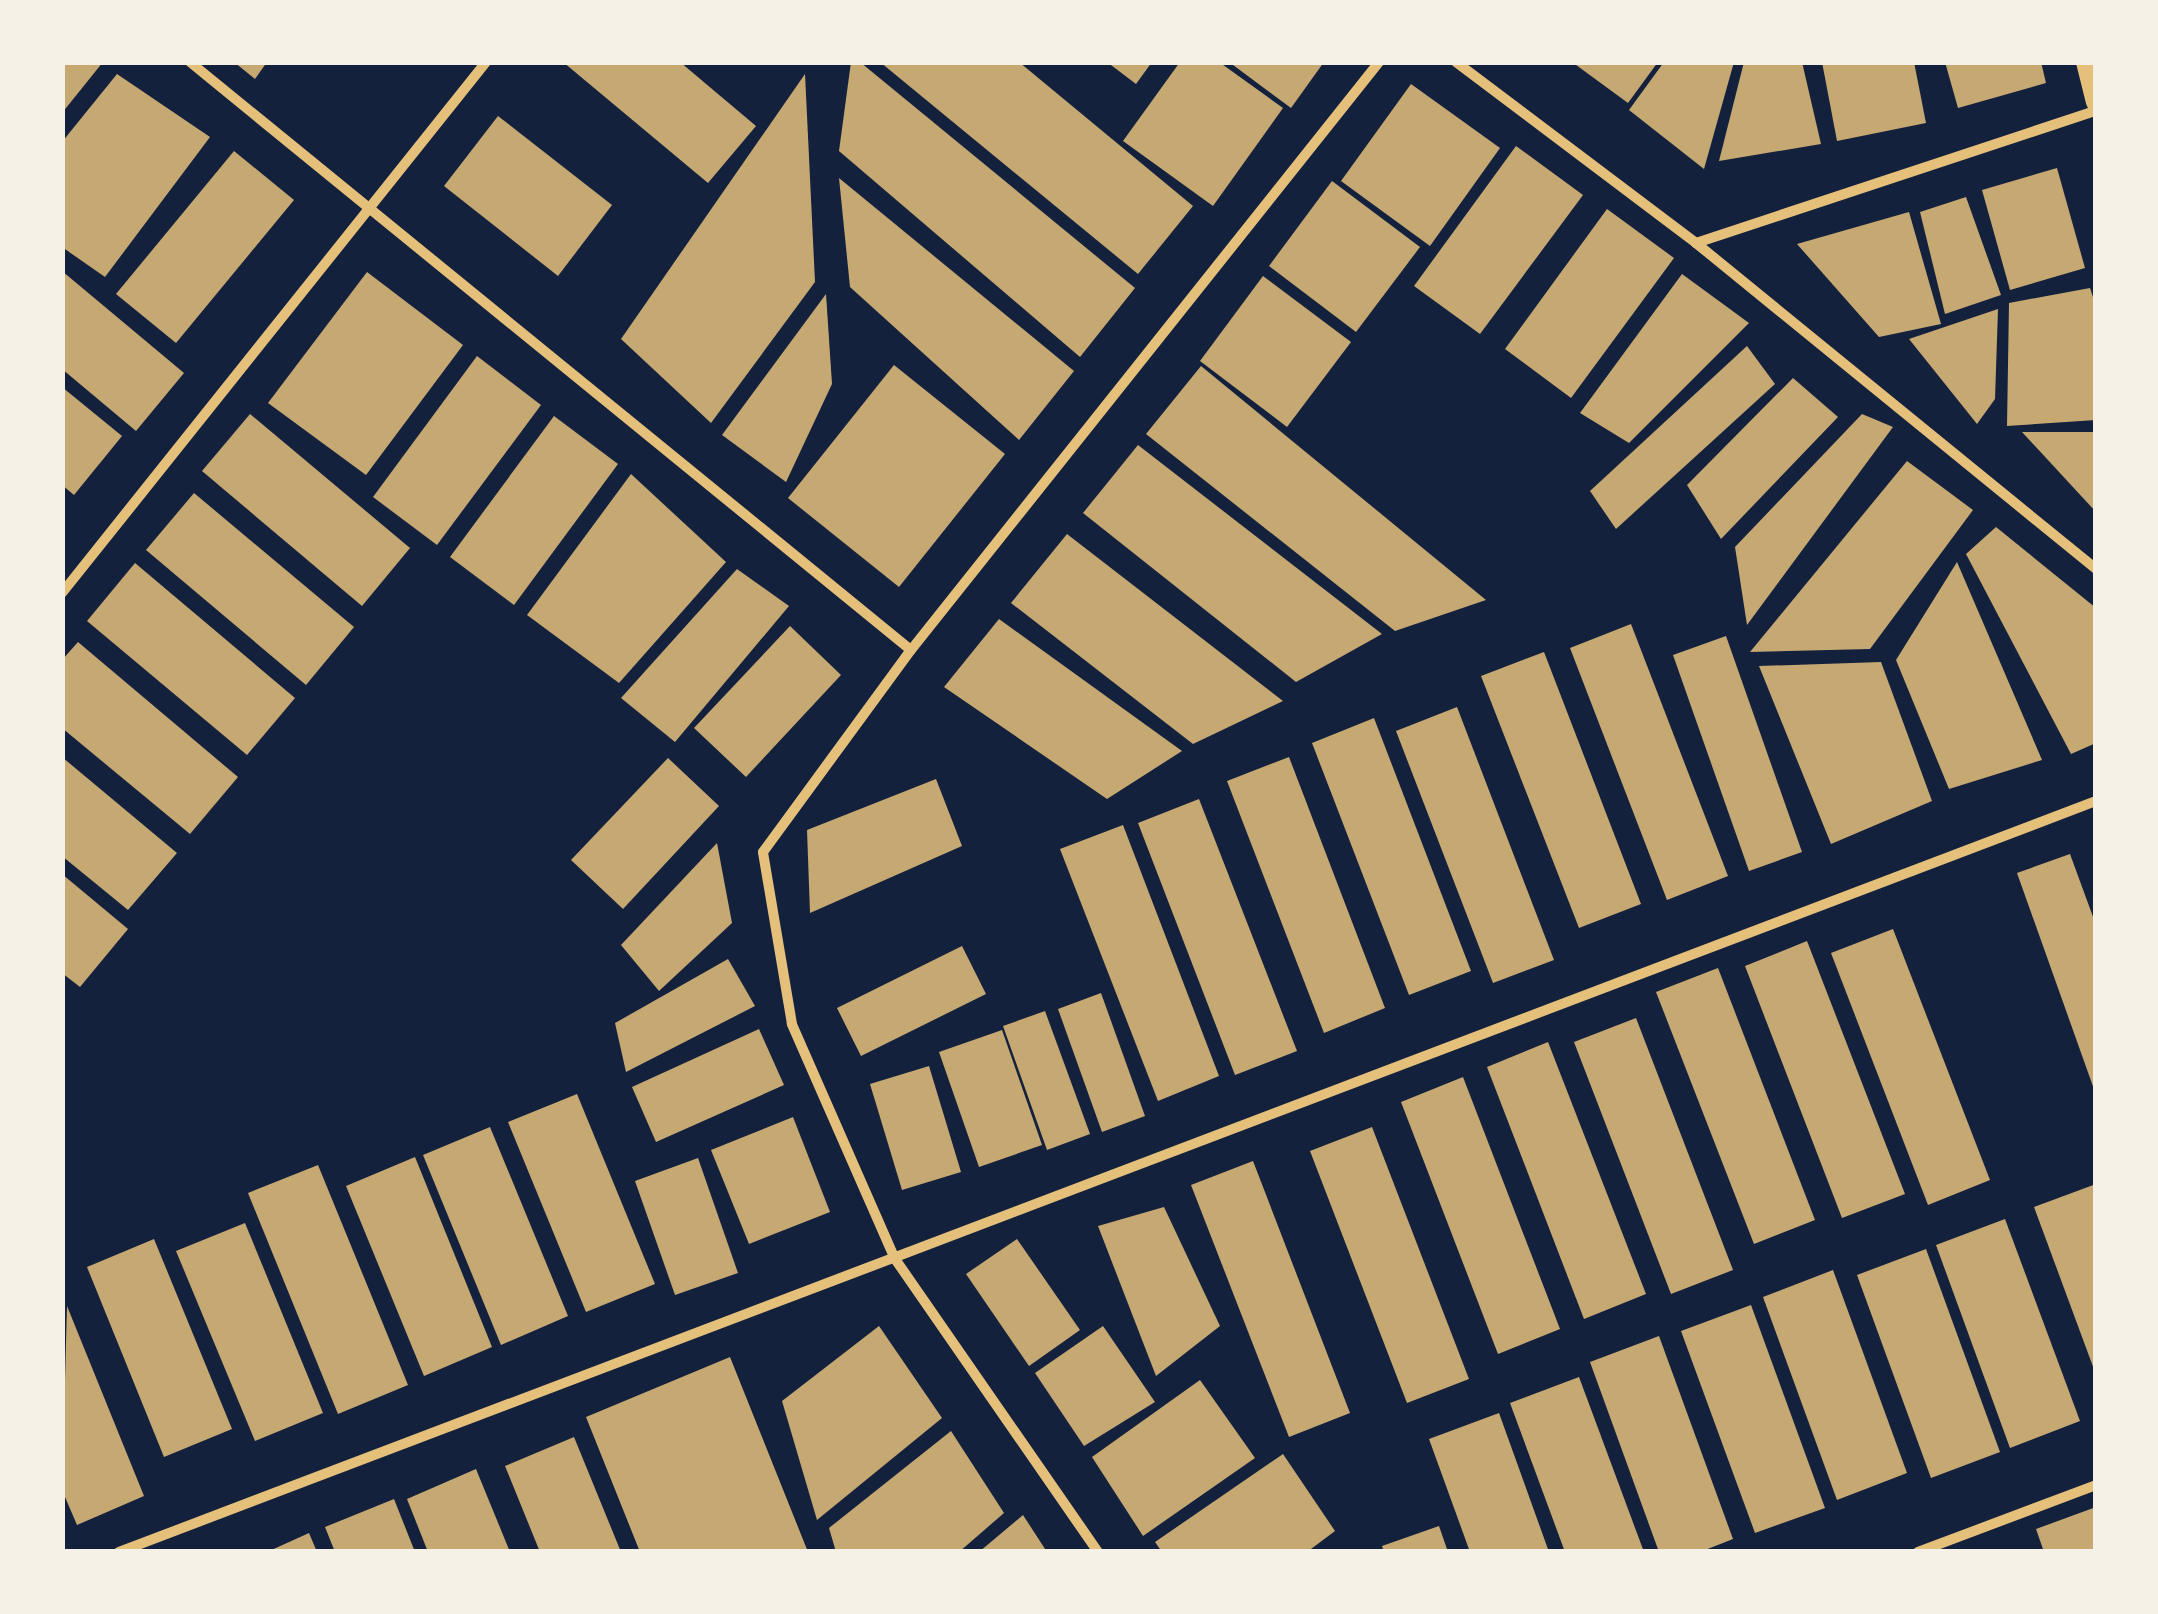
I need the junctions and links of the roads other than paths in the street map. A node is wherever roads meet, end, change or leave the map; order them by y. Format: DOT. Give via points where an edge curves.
graph roads {
  1 [pos="190,62"];
  2 [pos="486,62"];
  3 [pos="1378,62"];
  4 [pos="1456,62"];
  5 [pos="2086,62"];
  6 [pos="2096,102"];
  7 [pos="2096,111"];
  8 [pos="368,209"];
  9 [pos="1696,243"];
  10 [pos="2096,569"];
  11 [pos="62,592"];
  12 [pos="911,650"];
  13 [pos="2096,800"];
  14 [pos="895,1259"];
  15 [pos="2096,1485"];
  16 [pos="119,1552"];
  17 [pos="1098,1552"];
  18 [pos="1918,1552"];
  1 -- 8 [label="street"];
  2 -- 8 [label="street"];
  3 -- 12 [label="street"];
  4 -- 9 [label="street"];
  5 -- 6 [label="main road"];
  7 -- 9 [label="street"];
  8 -- 11 [label="street"];
  8 -- 12 [label="street"];
  9 -- 10 [label="street"];
  12 -- 14 [label="street" via="764,852 792,1024"];
  13 -- 14 [label="street"];
  14 -- 16 [label="street"];
  14 -- 17 [label="street"];
  15 -- 18 [label="street"];
}
